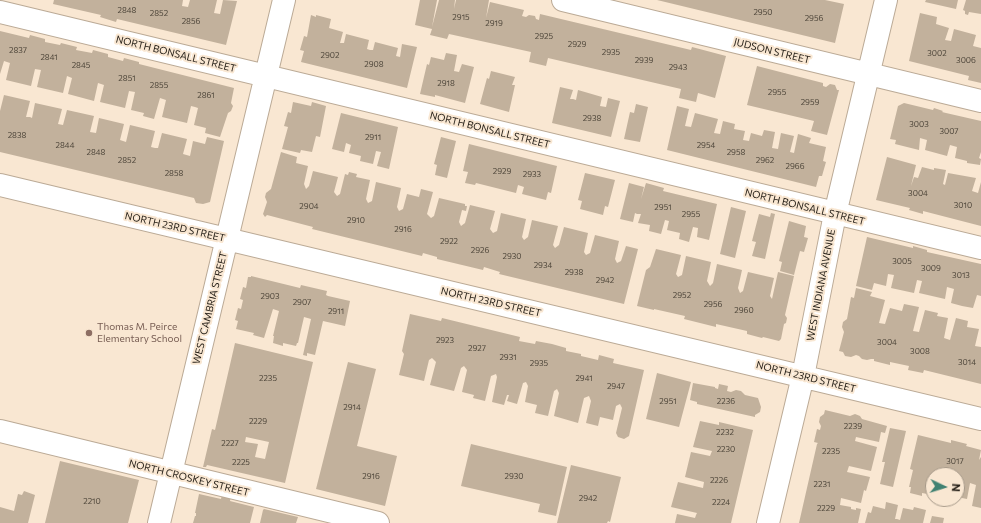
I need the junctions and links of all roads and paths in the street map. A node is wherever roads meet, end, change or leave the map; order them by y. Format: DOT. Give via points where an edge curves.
graph roads {
  1 [pos="284,0"];
  2 [pos="563,0"];
  3 [pos="886,0"];
  4 [pos="0,12"];
  5 [pos="868,74"];
  6 [pos="266,76"];
  7 [pos="981,101"];
  8 [pos="0,185"];
  9 [pos="835,214"];
  10 [pos="227,239"];
  11 [pos="981,248"];
  12 [pos="803,376"];
  13 [pos="981,419"];
  14 [pos="0,431"];
  15 [pos="170,473"];
  16 [pos="159,523"];
  17 [pos="378,523"];
  18 [pos="768,523"];
  1 -- 6 [label="street, WEST CAMBRIA STREET"];
  2 -- 5 [label="street, JUDSON STREET"];
  3 -- 5 [label="street, WEST INDIANA AVENUE"];
  4 -- 6 [label="street, NORTH BONSALL STREET"];
  5 -- 7 [label="street, JUDSON STREET"];
  5 -- 9 [label="street, WEST INDIANA AVENUE"];
  6 -- 9 [label="street, NORTH BONSALL STREET"];
  6 -- 10 [label="street, WEST CAMBRIA STREET"];
  8 -- 10 [label="street, NORTH 23RD STREET"];
  9 -- 11 [label="street, NORTH BONSALL STREET"];
  9 -- 12 [label="street, WEST INDIANA AVENUE"];
  10 -- 12 [label="street, NORTH 23RD STREET"];
  10 -- 15 [label="street, WEST CAMBRIA STREET"];
  12 -- 13 [label="street, NORTH 23RD STREET"];
  12 -- 18 [label="street, WEST INDIANA AVENUE"];
  14 -- 15 [label="street, NORTH CROSKEY STREET"];
  15 -- 16 [label="street, WEST CAMBRIA STREET"];
  15 -- 17 [label="street, NORTH CROSKEY STREET"];
}
